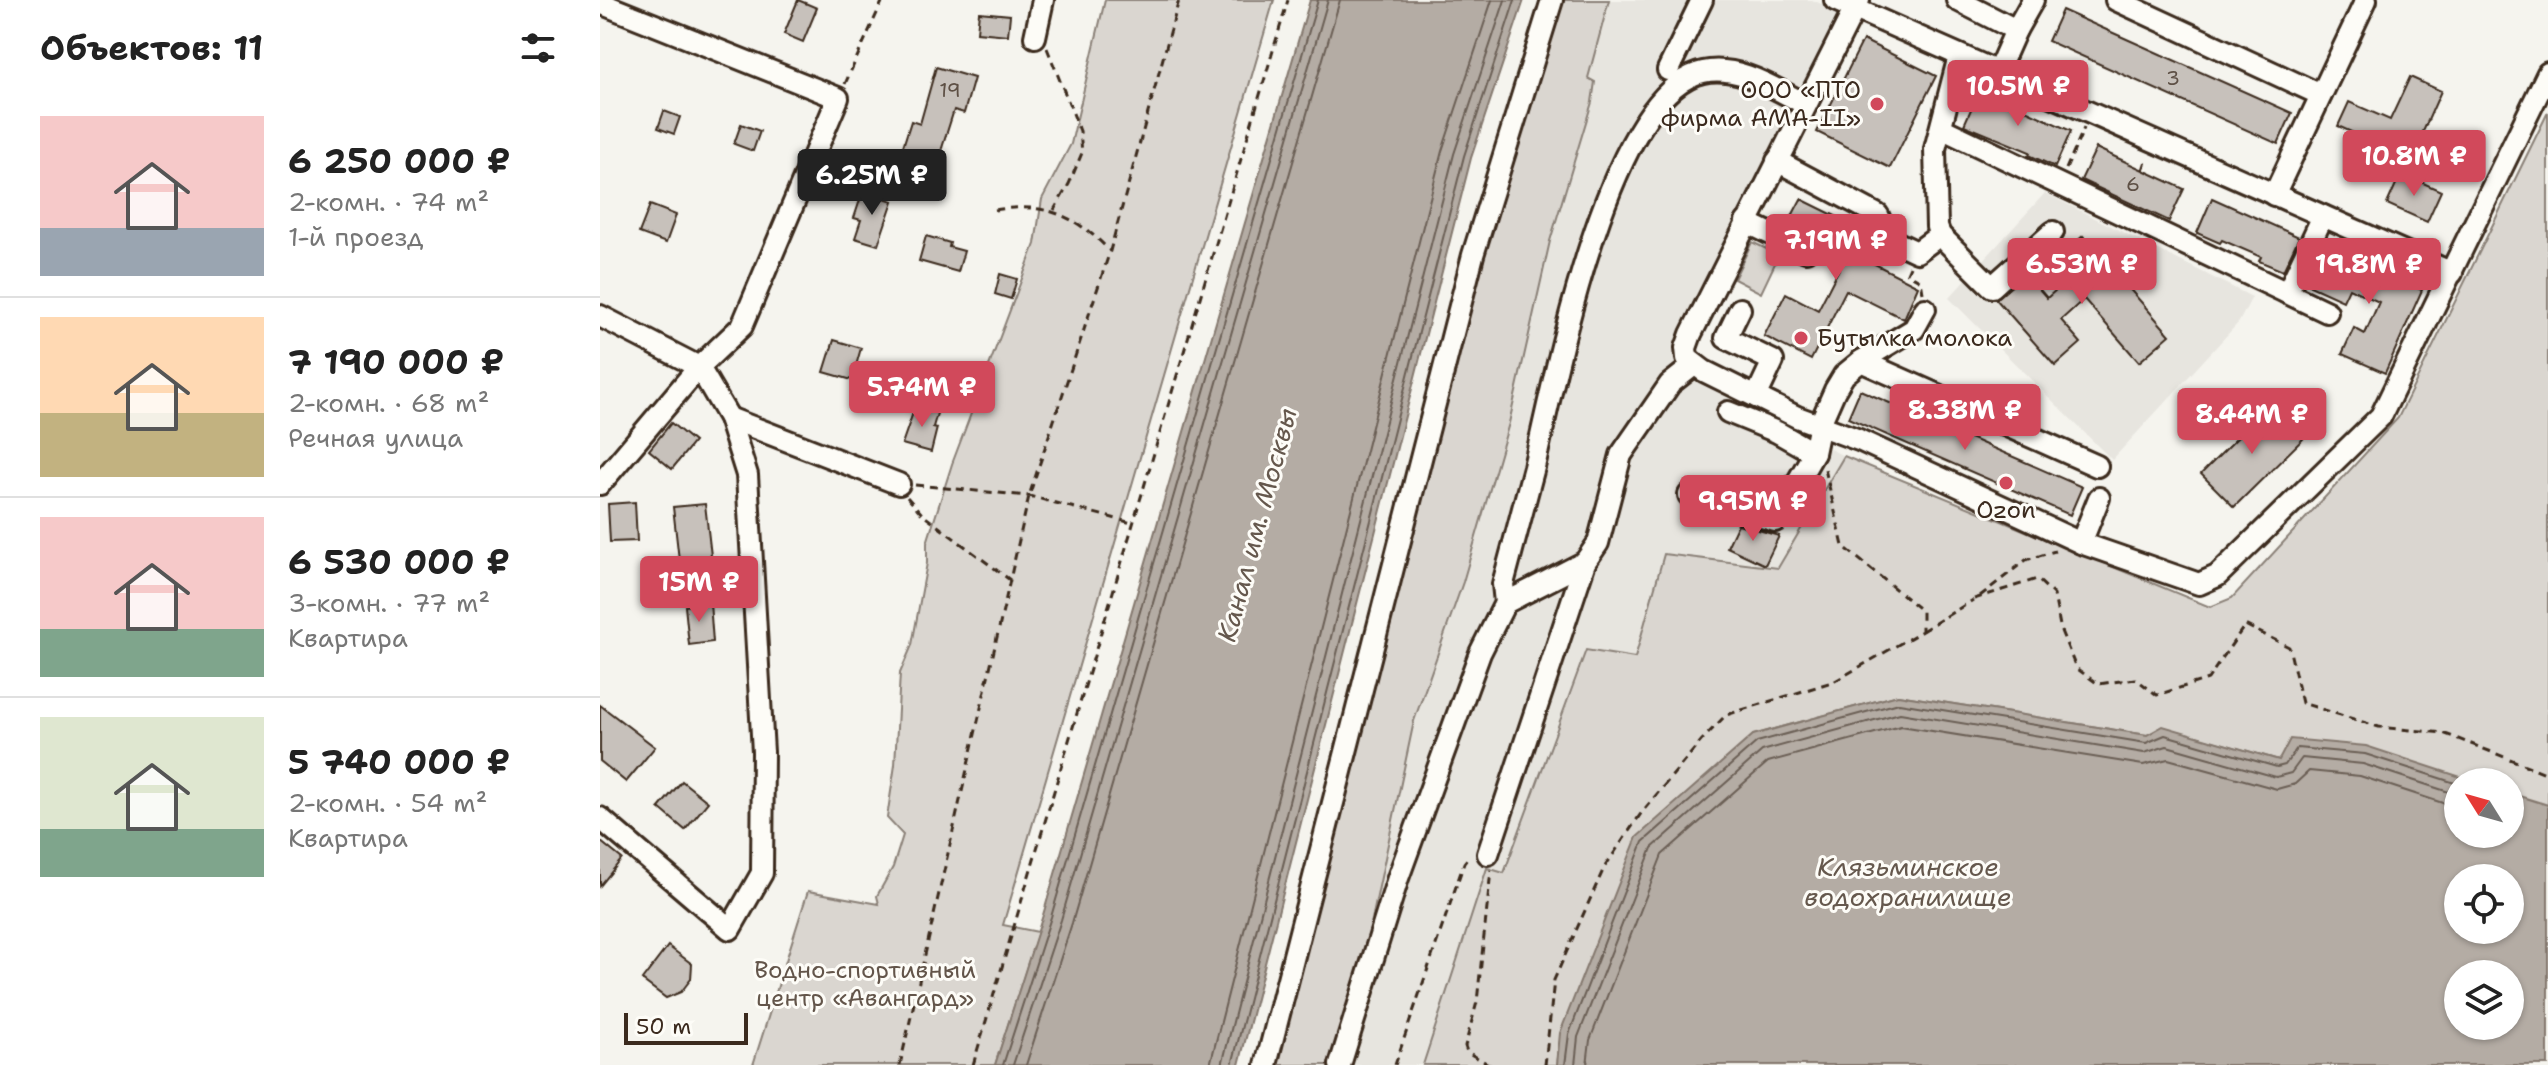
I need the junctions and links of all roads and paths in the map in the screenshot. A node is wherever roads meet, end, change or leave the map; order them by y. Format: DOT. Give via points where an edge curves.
graph roads {
  1 [pos="883,0"];
  2 [pos="1043,0"];
  3 [pos="1179,0"];
  4 [pos="1288,0"];
  5 [pos="1552,0"];
  6 [pos="1702,0"];
  7 [pos="1957,0"];
  8 [pos="2033,0"];
  9 [pos="2116,0"];
  10 [pos="2362,1"];
  11 [pos="600,3"];
  12 [pos="1850,3"];
  13 [pos="2016,30"];
  14 [pos="1035,37"];
  15 [pos="1959,56"];
  16 [pos="1668,70"];
  17 [pos="1997,73"];
  18 [pos="2548,73"];
  19 [pos="2321,95"];
  20 [pos="838,98"];
  21 [pos="1805,104"];
  22 [pos="2090,114"];
  23 [pos="1941,128"];
  24 [pos="1777,161"];
  25 [pos="2059,186"];
  26 [pos="2274,195"];
  27 [pos="995,210"];
  28 [pos="1054,210"];
  29 [pos="2323,216"];
  30 [pos="1746,222"];
  31 [pos="2053,232"];
  32 [pos="1940,235"];
  33 [pos="1110,251"];
  34 [pos="1806,251"];
  35 [pos="1917,252"];
  36 [pos="2452,273"];
  37 [pos="2287,293"];
  38 [pos="1740,309"];
  39 [pos="1925,309"];
  40 [pos="2327,312"];
  41 [pos="600,316"];
  42 [pos="1861,361"];
  43 [pos="1694,365"];
  44 [pos="699,367"];
  45 [pos="1756,397"];
  46 [pos="1728,412"];
  47 [pos="729,418"];
  48 [pos="1820,424"];
  49 [pos="1814,453"];
  50 [pos="2097,466"];
  51 [pos="600,484"];
  52 [pos="899,484"];
  53 [pos="1689,495"];
  54 [pos="1029,496"];
  55 [pos="2099,498"];
  56 [pos="1133,523"];
  57 [pos="2081,543"];
  58 [pos="1585,562"];
  59 [pos="1010,580"];
  60 [pos="1974,599"];
  61 [pos="1505,603"];
  62 [pos="1922,631"];
  63 [pos="2548,774"];
  64 [pos="600,818"];
  65 [pos="1488,854"];
  66 [pos="900,1065"];
  67 [pos="973,1065"];
  68 [pos="1266,1065"];
  69 [pos="1340,1065"];
  70 [pos="1395,1065"];
  71 [pos="1490,1065"];
  72 [pos="1545,1065"];
  1 -- 20 [label="path"];
  2 -- 14 [label="street"];
  3 -- 33 [label="path"];
  4 -- 56 [label="path"];
  5 -- 68 [label="street" via="1473,255"];
  6 -- 16 [label="street"];
  7 -- 13 [label="street"];
  8 -- 13 [label="street"];
  9 -- 19 [label="street"];
  10 -- 19 [label="street"];
  11 -- 20 [label="street"];
  12 -- 15 [label="street"];
  12 -- 21 [label="street"];
  13 -- 17 [label="street"];
  14 -- 28 [label="path" via="1048,48 1080,131 1082,153"];
  15 -- 17 [label="street"];
  15 -- 23 [label="street"];
  17 -- 22 [label="street"];
  18 -- 36 [label="street"];
  19 -- 26 [label="street"];
  20 -- 44 [label="street" via="742,326"];
  21 -- 24 [label="street"];
  21 -- 61 [label="street" via="1727,70 1701,72 1656,103 1641,127 1597,224 1553,373 1503,584"];
  22 -- 25 [label="path"];
  22 -- 26 [label="street"];
  23 -- 25 [label="street"];
  23 -- 32 [label="street" via="1935,149"];
  24 -- 30 [label="street"];
  24 -- 35 [label="street" via="1878,215 1887,238"];
  25 -- 37 [label="street"];
  26 -- 29 [label="street"];
  27 -- 28 [label="path"];
  28 -- 33 [label="path" via="1083,226"];
  29 -- 36 [label="street"];
  29 -- 37 [label="street"];
  30 -- 34 [label="street"];
  30 -- 43 [label="street" via="1686,348"];
  31 -- 32 [label="street" via="1992,287"];
  32 -- 35 [label="street"];
  33 -- 54 [label="path"];
  35 -- 39 [label="path" via="1907,273 1921,281"];
  36 -- 57 [label="street" via="2381,416 2217,576 2199,584"];
  37 -- 40 [label="street"];
  38 -- 45 [label="street" via="1726,338 1773,361"];
  39 -- 42 [label="street" via="1914,329"];
  41 -- 44 [label="street"];
  42 -- 48 [label="street" via="1844,375"];
  42 -- 50 [label="street"];
  43 -- 45 [label="street"];
  43 -- 58 [label="street" via="1670,384 1621,455 1598,543"];
  44 -- 47 [label="street"];
  44 -- 51 [label="street"];
  45 -- 48 [label="street"];
  46 -- 49 [label="street"];
  47 -- 52 [label="street"];
  47 -- 64 [label="street" via="747,475 763,752 762,873 730,929"];
  48 -- 49 [label="street"];
  48 -- 57 [label="street"];
  49 -- 53 [label="street" via="1775,521"];
  49 -- 62 [label="path" via="1831,487 1843,546 1922,611"];
  52 -- 54 [label="path"];
  52 -- 59 [label="path" via="923,515"];
  54 -- 56 [label="path"];
  54 -- 59 [label="path"];
  55 -- 57 [label="street"];
  56 -- 67 [label="path"];
  57 -- 60 [label="path" via="2026,560"];
  58 -- 61 [label="street"];
  58 -- 65 [label="street"];
  59 -- 66 [label="path"];
  60 -- 62 [label="path"];
  60 -- 63 [label="path" via="2037,579 2054,595 2076,668 2098,684 2136,679 2157,695 2208,679 2245,625 2289,647 2302,703 2379,727 2443,733"];
  61 -- 69 [label="street" via="1480,653 1398,878"];
  62 -- 72 [label="path" via="1835,681 1726,715 1702,740 1604,868 1554,980"];
  65 -- 70 [label="path" via="1473,852 1464,863"];
  65 -- 71 [label="path" via="1492,872 1477,1002 1465,1046"];
}
